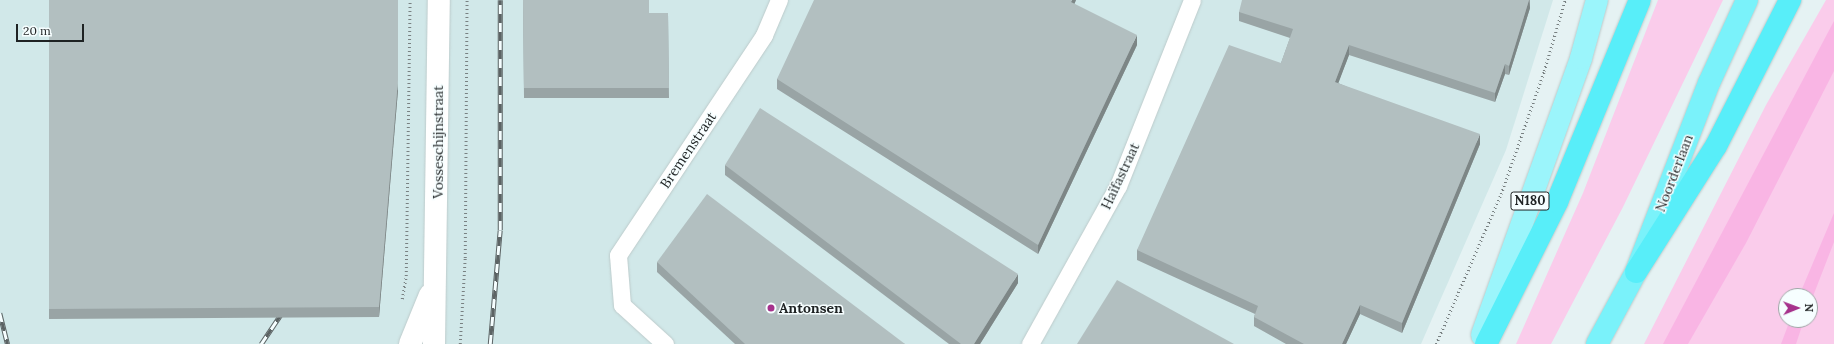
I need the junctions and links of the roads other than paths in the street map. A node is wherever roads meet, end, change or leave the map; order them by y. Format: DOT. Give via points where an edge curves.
graph roads {
  1 [pos="438,0"];
  2 [pos="779,0"];
  3 [pos="1192,0"];
  4 [pos="1597,0"];
  5 [pos="1640,0"];
  6 [pos="1747,0"];
  7 [pos="1790,0"];
  8 [pos="1636,272"];
  9 [pos="434,285"];
  10 [pos="410,344"];
  11 [pos="434,344"];
  12 [pos="665,344"];
  13 [pos="1030,344"];
  14 [pos="1479,344"];
  15 [pos="1486,344"];
  16 [pos="1597,344"];
  1 -- 9 [label="street, Vosseschijnstraat"];
  2 -- 12 [label="street, Bremenstraat" via="764,35 618,255 622,305"];
  3 -- 13 [label="street, Haïfastraat" via="1118,186"];
  4 -- 14 [label="main road, N180" via="1581,58"];
  5 -- 15 [label="highway" via="1557,202"];
  6 -- 8 [label="highway, Noorderlaan" via="1709,83"];
  7 -- 8 [label="highway" via="1716,146"];
  8 -- 16 [label="highway, Noorderlaan"];
  9 -- 10 [label="street, Vosseschijnstraat"];
  9 -- 11 [label="street, Vosseschijnstraat"];
}
